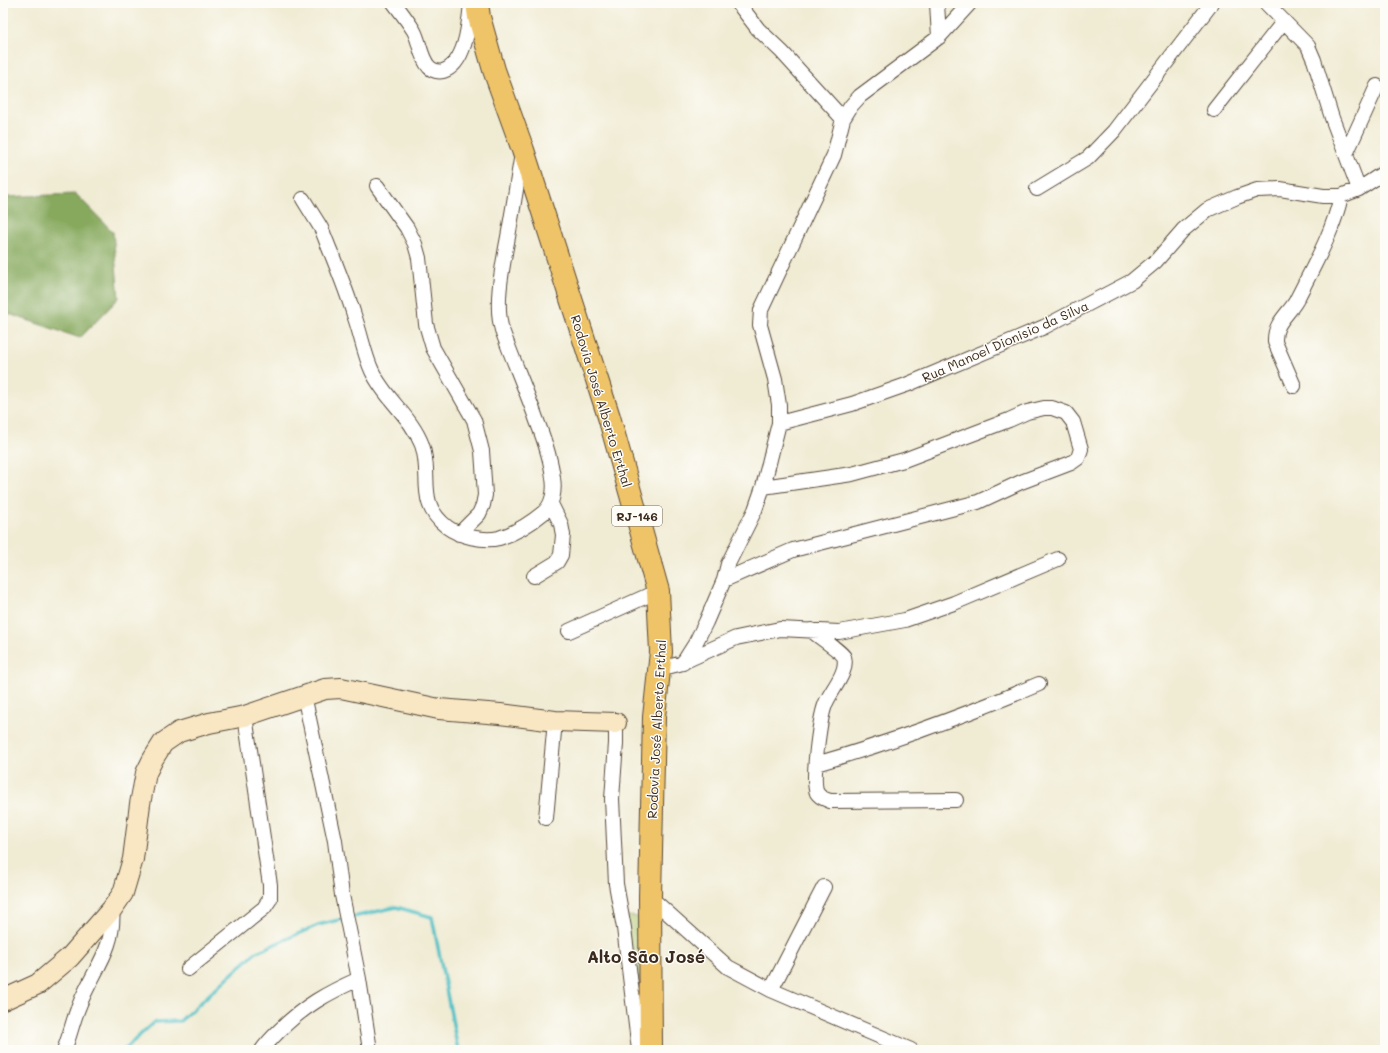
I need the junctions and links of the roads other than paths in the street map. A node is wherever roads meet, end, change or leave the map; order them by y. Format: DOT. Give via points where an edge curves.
graph roads {
  1 [pos="394,3"];
  2 [pos="471,3"];
  3 [pos="477,3"];
  4 [pos="738,3"];
  5 [pos="937,3"];
  6 [pos="970,3"];
  7 [pos="1212,3"];
  8 [pos="1266,3"];
  9 [pos="1284,21"];
  10 [pos="939,37"];
  11 [pos="1378,86"];
  12 [pos="1214,110"];
  13 [pos="843,119"];
  14 [pos="523,150"];
  15 [pos="1346,154"];
  16 [pos="1385,172"];
  17 [pos="377,186"];
  18 [pos="1037,189"];
  19 [pos="1359,189"];
  20 [pos="1341,196"];
  21 [pos="303,199"];
  22 [pos="1294,386"];
  23 [pos="779,423"];
  24 [pos="763,487"];
  25 [pos="551,504"];
  26 [pos="459,534"];
  27 [pos="1058,559"];
  28 [pos="534,576"];
  29 [pos="724,580"];
  30 [pos="658,590"];
  31 [pos="810,630"];
  32 [pos="569,632"];
  33 [pos="683,663"];
  34 [pos="659,669"];
  35 [pos="1039,684"];
  36 [pos="304,695"];
  37 [pos="245,716"];
  38 [pos="555,721"];
  39 [pos="616,723"];
  40 [pos="816,764"];
  41 [pos="956,800"];
  42 [pos="546,818"];
  43 [pos="824,887"];
  44 [pos="650,896"];
  45 [pos="112,909"];
  46 [pos="188,969"];
  47 [pos="359,979"];
  48 [pos="771,990"];
  49 [pos="3,1000"];
  50 [pos="64,1050"];
  51 [pos="262,1050"];
  52 [pos="370,1050"];
  53 [pos="639,1050"];
  54 [pos="651,1050"];
  55 [pos="911,1050"];
  1 -- 2 [label="street" via="414,31 424,60 430,69 440,72 449,69 459,58 466,37"];
  3 -- 14 [label="main road, Rodovia José Alberto Erthal / RJ-146" via="494,70"];
  4 -- 13 [label="street" via="758,29"];
  5 -- 10 [label="street"];
  6 -- 10 [label="street"];
  7 -- 18 [label="street" via="1114,131 1088,158"];
  8 -- 9 [label="street"];
  9 -- 12 [label="street"];
  9 -- 15 [label="street" via="1308,46"];
  10 -- 13 [label="street" via="860,96"];
  11 -- 15 [label="street"];
  13 -- 23 [label="street" via="831,160 760,310 760,325 775,379"];
  14 -- 25 [label="street" via="499,306 501,326 546,446 553,479"];
  14 -- 30 [label="main road, Rodovia José Alberto Erthal / RJ-146" via="609,417"];
  15 -- 19 [label="street"];
  16 -- 19 [label="street, Rua Manoel Dionisio da Silva"];
  17 -- 26 [label="street" via="407,228 415,244 419,258 426,324 433,348 474,420 482,451 483,505 479,514"];
  19 -- 20 [label="street, Rua Manoel Dionisio da Silva"];
  20 -- 22 [label="street" via="1326,240 1296,301 1278,324 1275,334 1275,342"];
  20 -- 23 [label="street, Rua Manoel Dionisio da Silva" via="1323,196 1280,189 1257,190 1237,197 1207,210 1132,281 1044,326 906,385 852,404"];
  21 -- 26 [label="street" via="322,230 340,274 373,373 384,392 404,413 422,447 429,503 447,527"];
  23 -- 24 [label="street"];
  24 -- 29 [label="street" via="755,510 728,564"];
  24 -- 29 [label="street" via="852,474 904,460 1027,412 1044,408 1066,413 1073,422 1080,449 1078,458 1071,463 978,502 793,550"];
  25 -- 26 [label="street" via="529,523 497,538 476,538"];
  25 -- 28 [label="street" via="561,524 561,555 557,562"];
  27 -- 31 [label="street" via="954,603 905,620 839,632"];
  29 -- 33 [label="street" via="706,622"];
  30 -- 32 [label="street"];
  30 -- 34 [label="main road, Rodovia José Alberto Erthal / RJ-146" via="661,652"];
  31 -- 33 [label="street" via="780,630 736,638"];
  31 -- 40 [label="street" via="842,654 845,662 841,676 826,703 819,727"];
  33 -- 34 [label="street"];
  34 -- 44 [label="main road, Rodovia José Alberto Erthal / RJ-146" via="654,717"];
  35 -- 40 [label="street" via="983,708 868,749"];
  36 -- 37 [label="street"];
  36 -- 38 [label="street" via="341,688 439,709"];
  36 -- 47 [label="street" via="335,841"];
  37 -- 45 [label="street" via="179,732 163,743 146,773 133,859 123,893"];
  37 -- 46 [label="street" via="270,898 264,908"];
  38 -- 39 [label="street"];
  38 -- 42 [label="street"];
  39 -- 53 [label="street" via="612,799 616,884"];
  40 -- 41 [label="street" via="817,794 830,802"];
  43 -- 48 [label="street"];
  44 -- 48 [label="street" via="728,967"];
  44 -- 54 [label="main road, Rodovia José Alberto Erthal / RJ-146"];
  45 -- 49 [label="street" via="70,957 38,984"];
  45 -- 50 [label="street" via="113,925 110,940 79,1005"];
  47 -- 51 [label="street" via="329,992 308,1005"];
  47 -- 52 [label="street"];
  48 -- 55 [label="street"];
}
